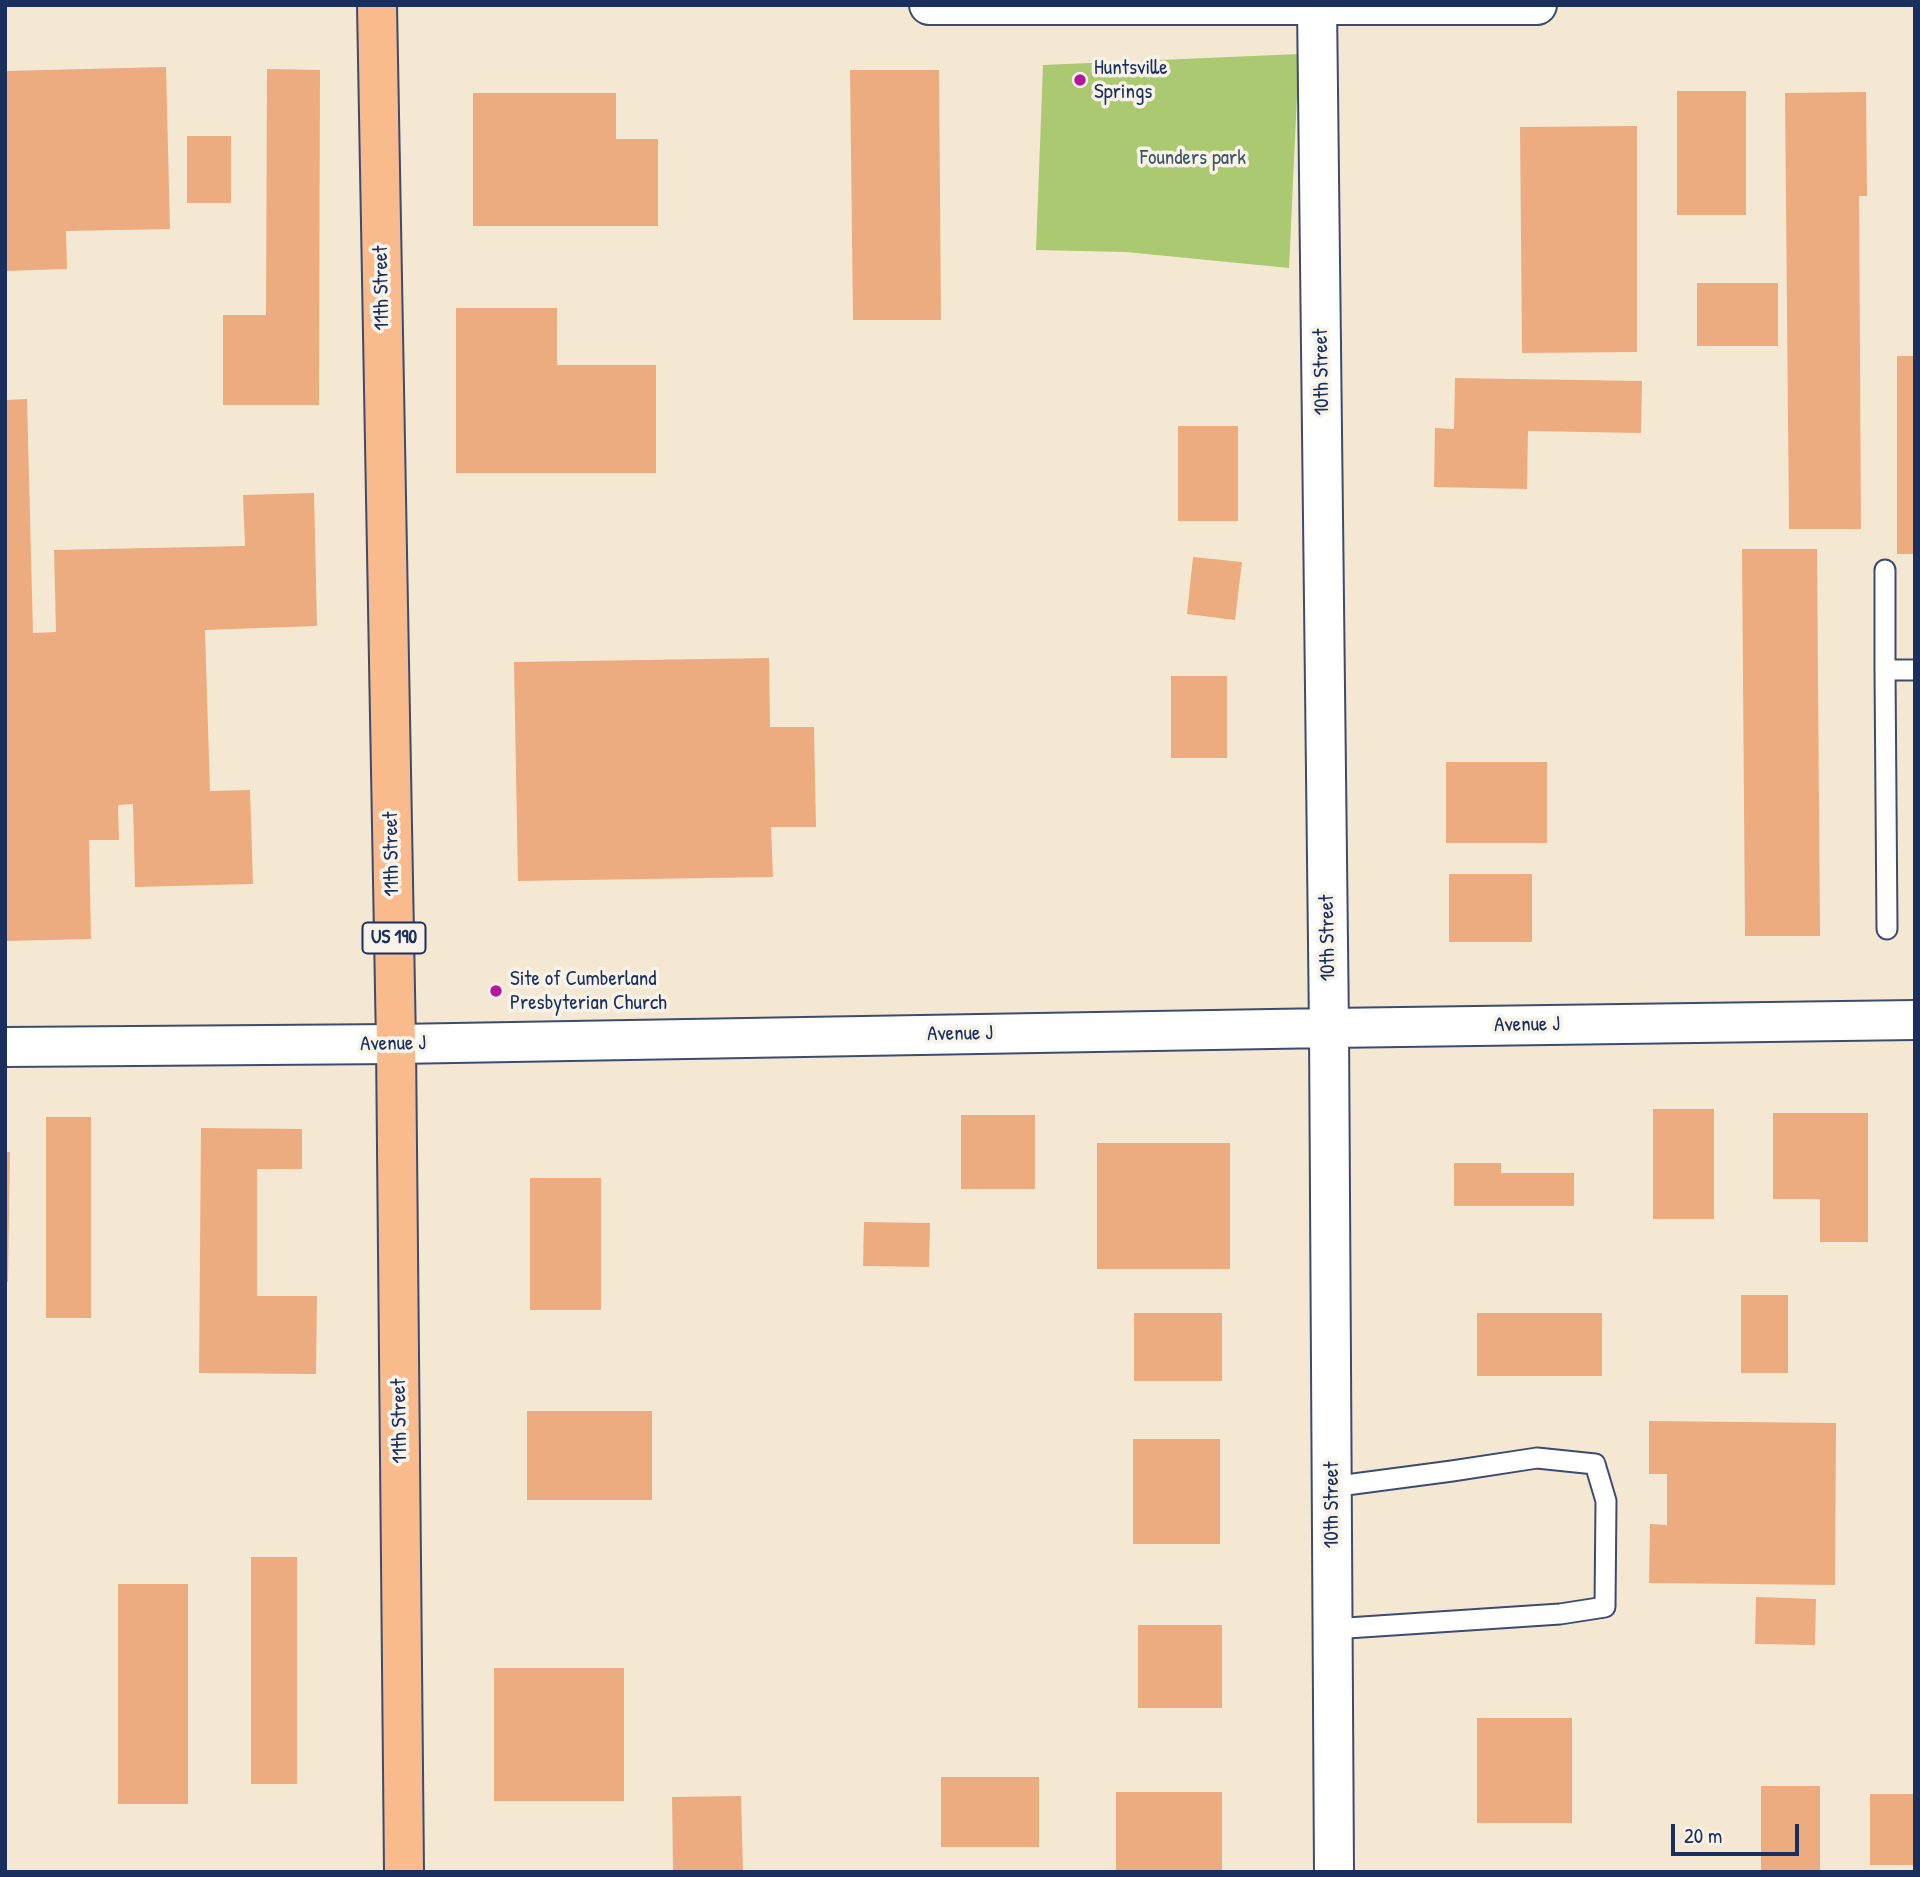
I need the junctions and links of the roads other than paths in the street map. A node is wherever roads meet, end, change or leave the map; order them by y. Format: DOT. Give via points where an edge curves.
graph roads {
  1 [pos="377,5"];
  2 [pos="929,5"];
  3 [pos="1537,5"];
  4 [pos="1317,6"];
  5 [pos="1885,570"];
  6 [pos="1885,670"];
  7 [pos="1915,670"];
  8 [pos="1887,929"];
  9 [pos="1915,1020"];
  10 [pos="1329,1028"];
  11 [pos="396,1044"];
  12 [pos="5,1047"];
  13 [pos="1332,1487"];
  14 [pos="1332,1629"];
  15 [pos="404,1872"];
  16 [pos="1334,1872"];
  1 -- 11 [label="main road, 11th Street / US 190"];
  2 -- 4 [label="street"];
  3 -- 4 [label="street"];
  4 -- 10 [label="street, 10th Street"];
  5 -- 6 [label="lane"];
  6 -- 7 [label="lane"];
  6 -- 8 [label="lane"];
  9 -- 10 [label="street, Avenue J"];
  10 -- 11 [label="street, Avenue J"];
  10 -- 13 [label="street, 10th Street"];
  11 -- 12 [label="street, Avenue J"];
  11 -- 15 [label="main road, 11th Street / US 190"];
  13 -- 14 [label="street, 10th Street"];
  13 -- 14 [label="lane" via="1538,1458 1595,1464 1606,1501 1605,1607"];
  14 -- 16 [label="street, 10th Street"];
}
